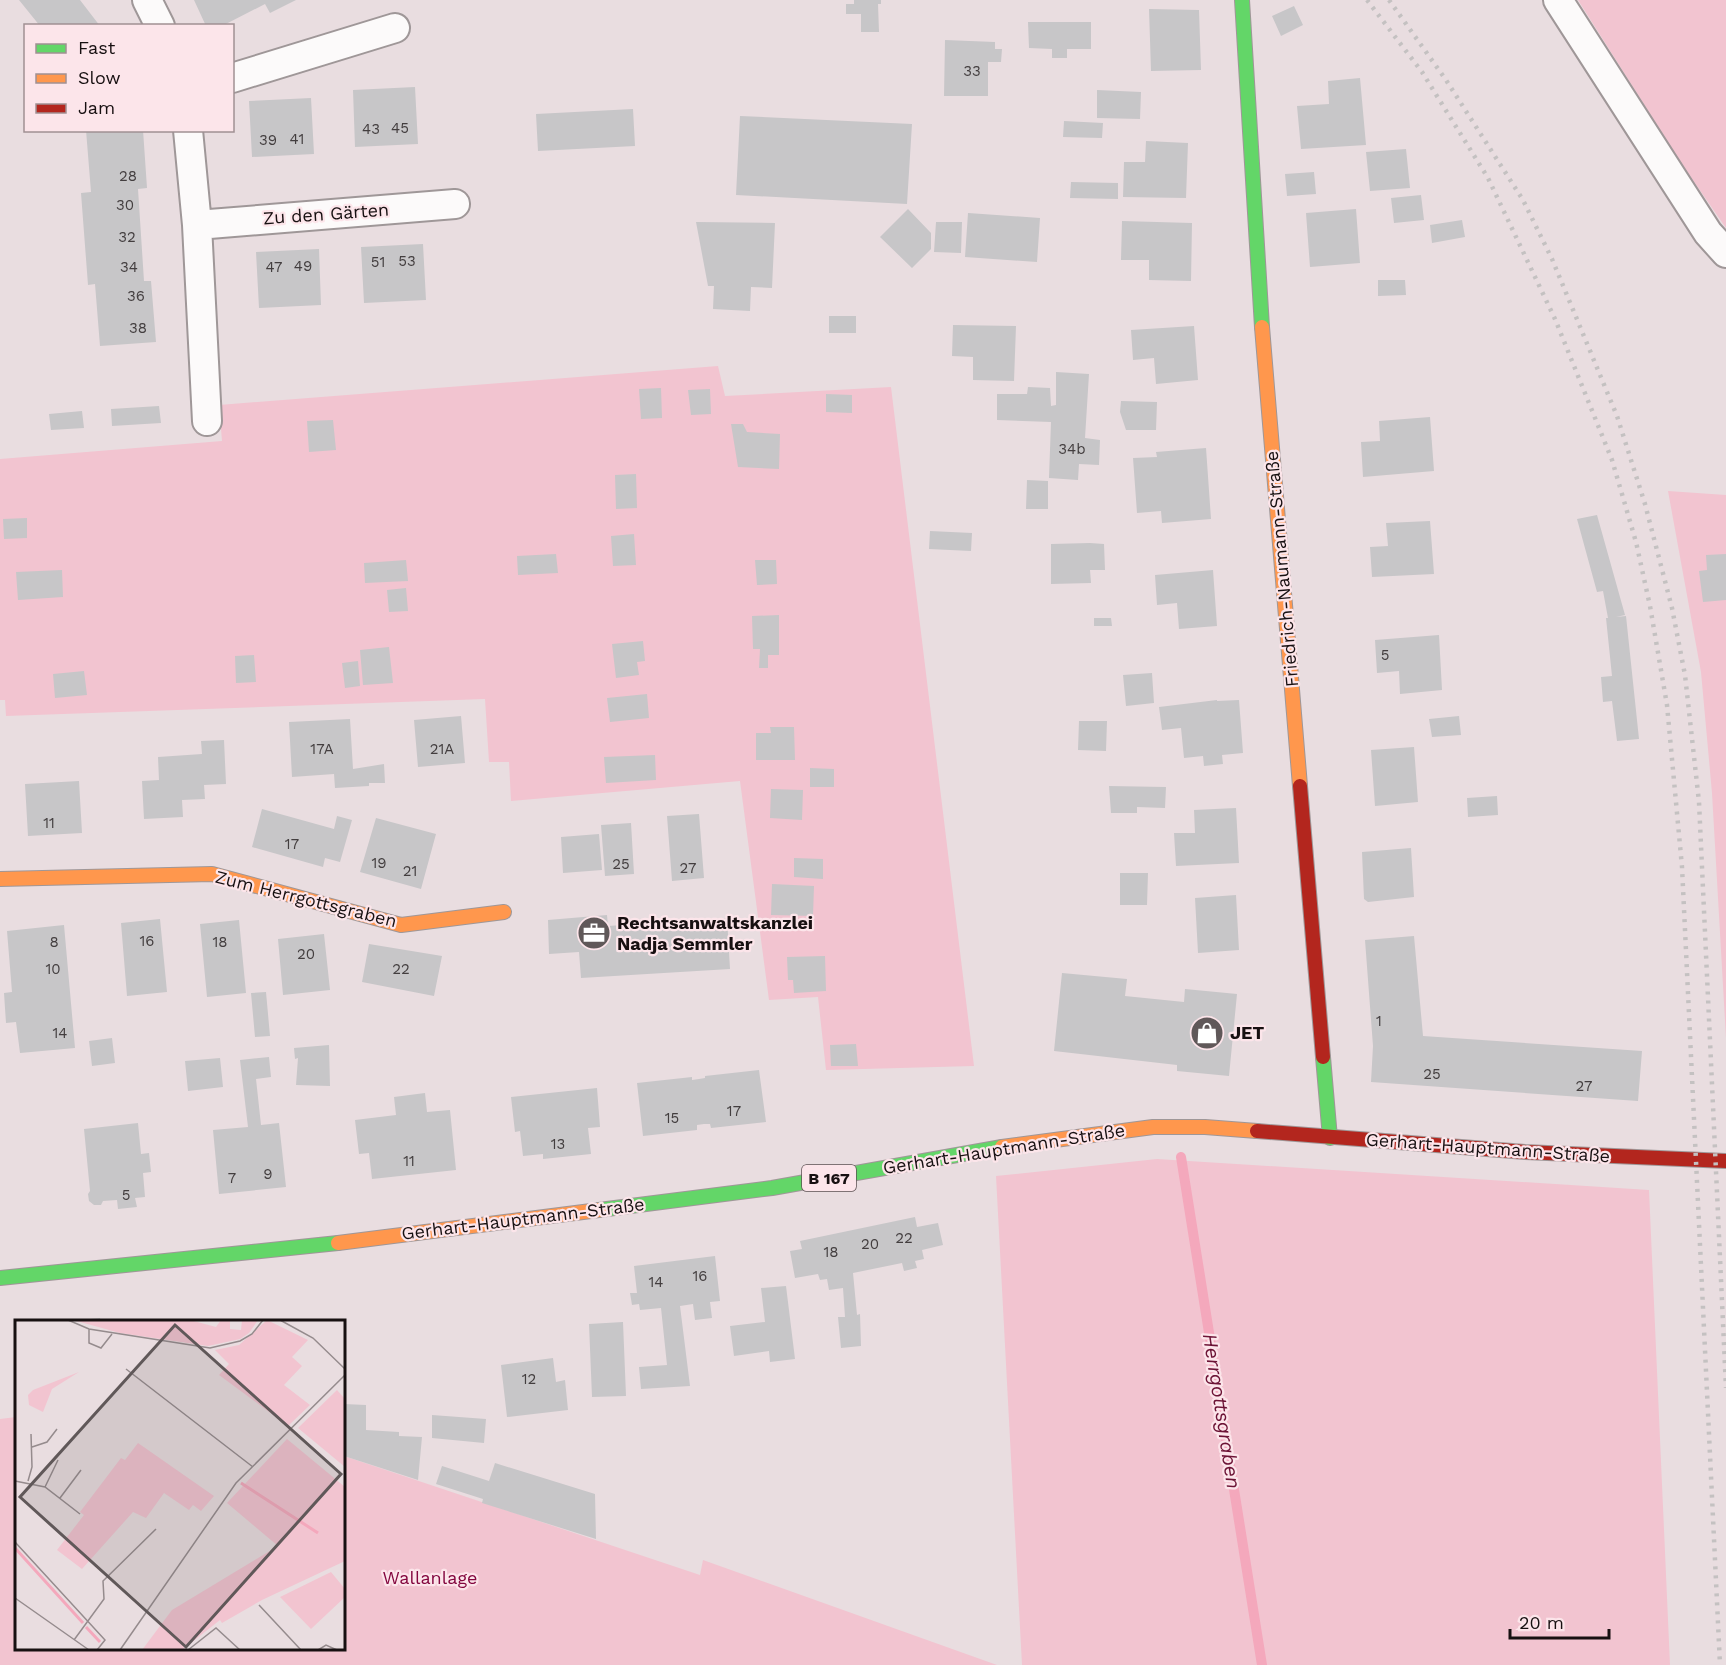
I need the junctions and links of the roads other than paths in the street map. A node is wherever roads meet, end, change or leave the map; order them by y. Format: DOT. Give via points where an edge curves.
graph roads {
  1 [pos="147,0"];
  2 [pos="1242,0"];
  3 [pos="1558,0"];
  4 [pos="159,24"];
  5 [pos="395,28"];
  6 [pos="234,77"];
  7 [pos="188,132"];
  8 [pos="455,204"];
  9 [pos="197,225"];
  10 [pos="1726,253"];
  11 [pos="207,421"];
  12 [pos="0,879"];
  13 [pos="504,912"];
  14 [pos="1330,1138"];
  15 [pos="1726,1161"];
  16 [pos="0,1278"];
  1 -- 4 [label="street"];
  2 -- 14 [label="main road, Friedrich-Naumann-Straße" via="1260,309"];
  3 -- 10 [label="street" via="1708,233"];
  5 -- 6 [label="street"];
  7 -- 9 [label="street"];
  8 -- 9 [label="street, Zu den Gärten"];
  9 -- 11 [label="street"];
  12 -- 13 [label="main road, Zum Herrgottsgraben" via="212,874 401,925"];
  14 -- 15 [label="main road, Gerhart-Hauptmann-Straße / B 167"];
  14 -- 16 [label="main road, Gerhart-Hauptmann-Straße / B 167" via="1205,1127 1153,1127 1018,1144 772,1188 372,1239"];
}
